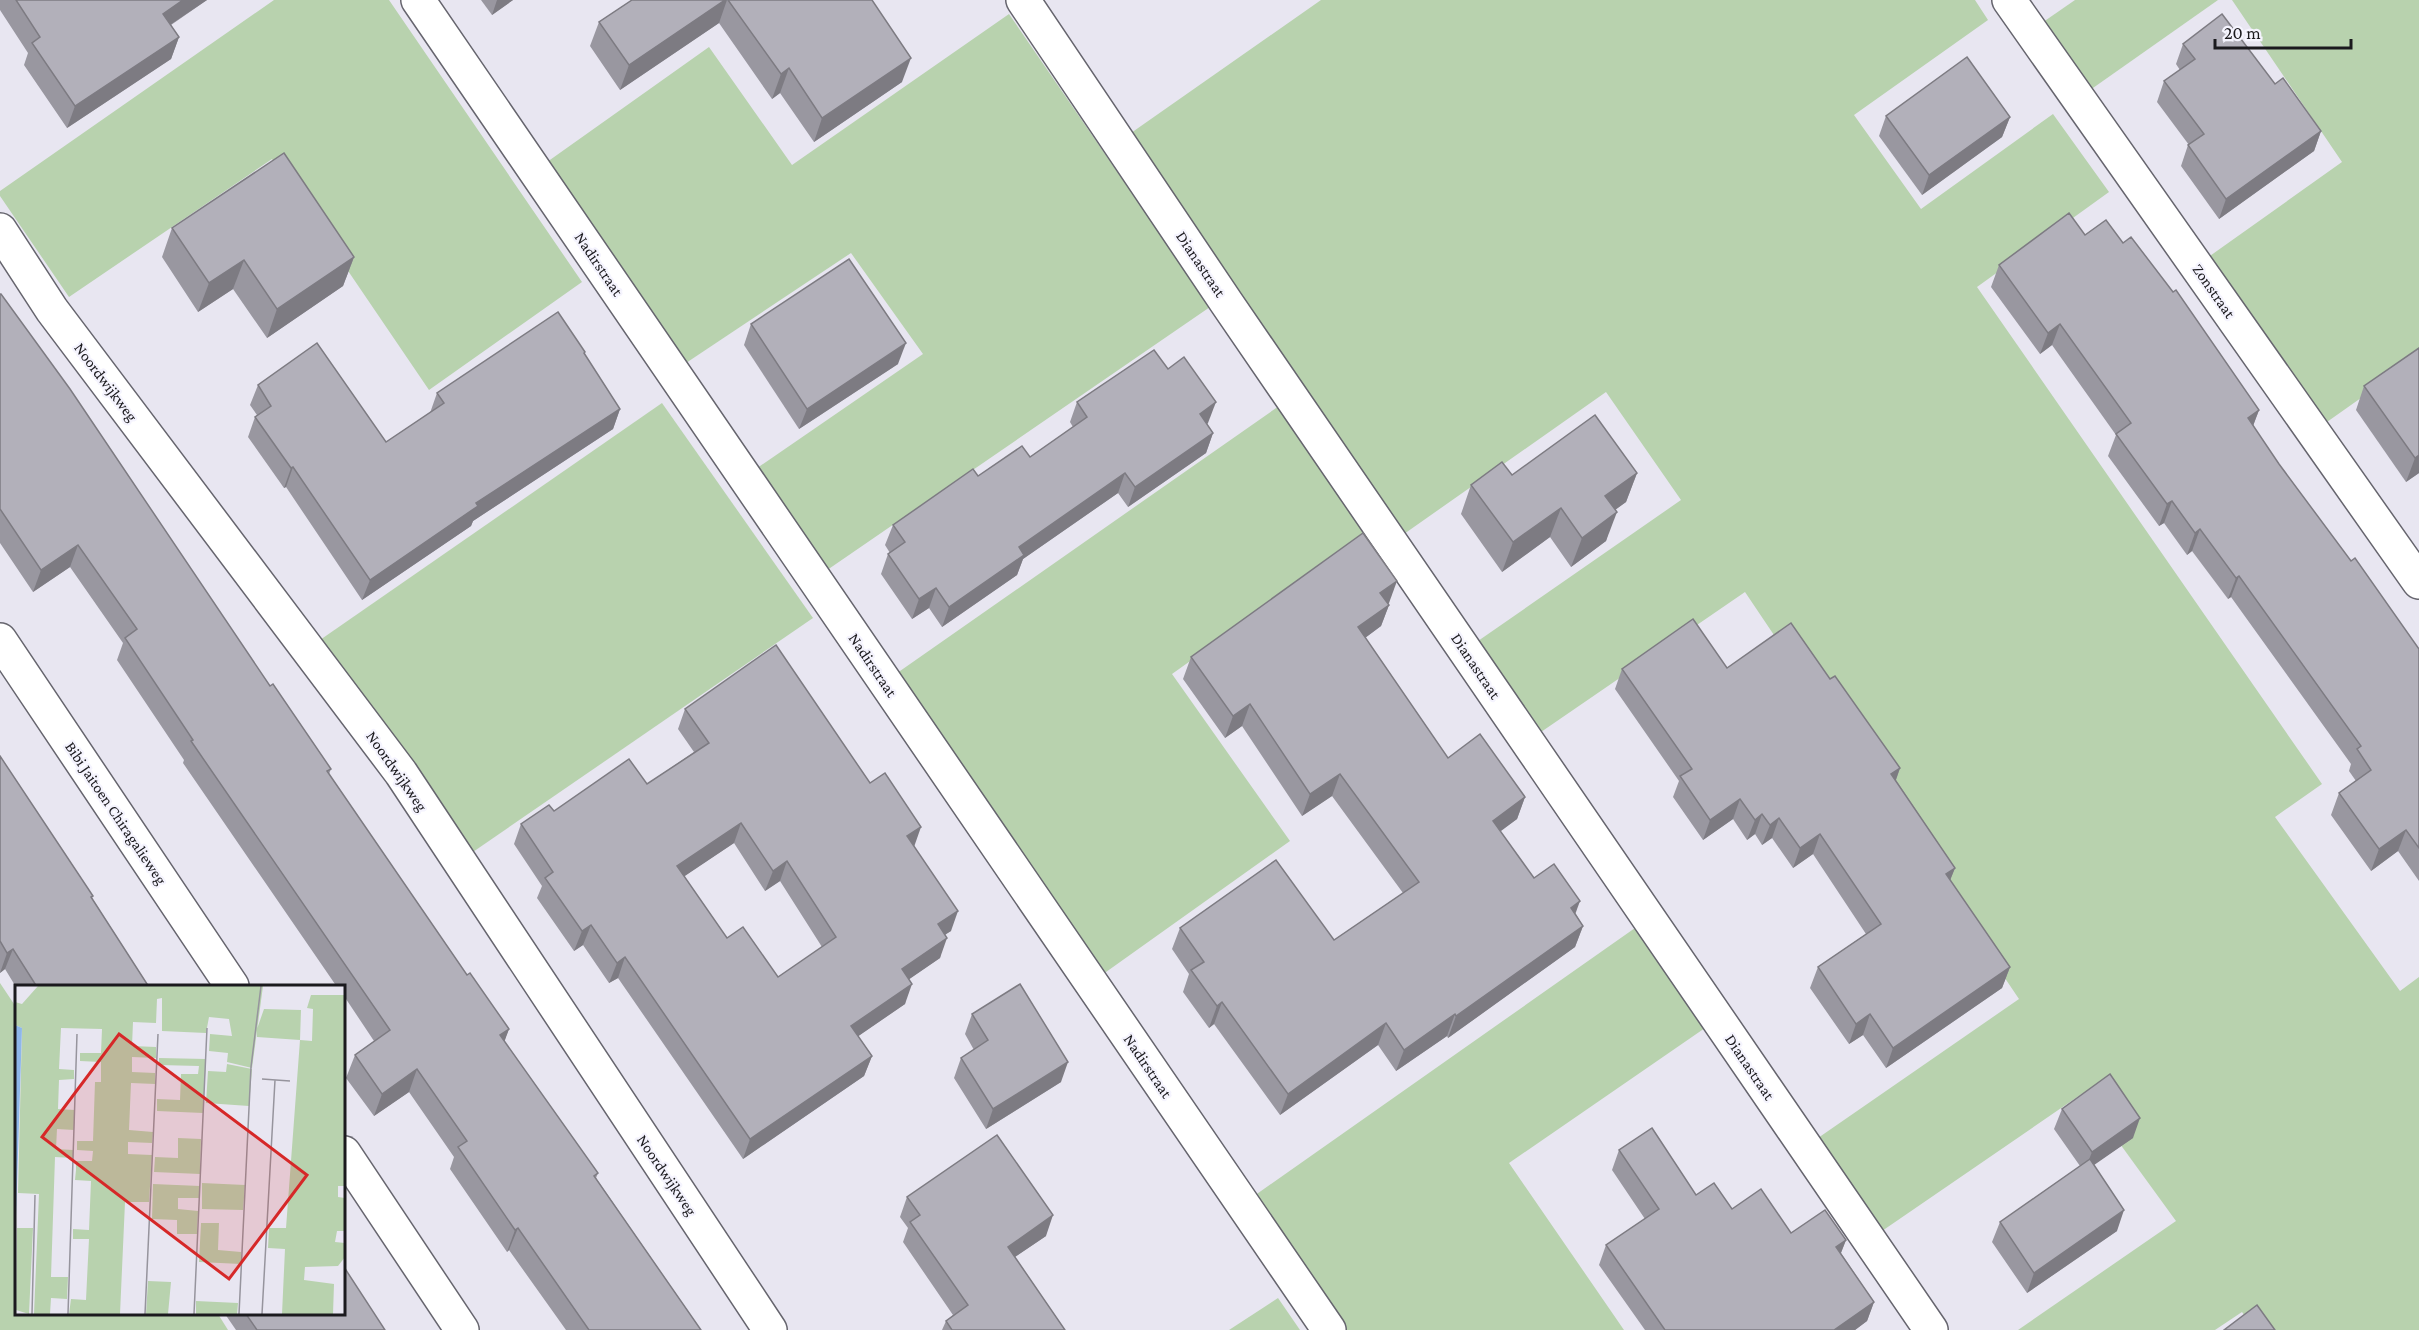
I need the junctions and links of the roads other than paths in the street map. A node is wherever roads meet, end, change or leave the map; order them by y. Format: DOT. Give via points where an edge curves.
graph roads {
  1 [pos="418,0"];
  2 [pos="1023,0"];
  3 [pos="2008,0"];
  4 [pos="0,230"];
  5 [pos="2419,582"];
  6 [pos="0,640"];
  7 [pos="231,985"];
  8 [pos="345,1154"];
  9 [pos="462,1330"];
  10 [pos="770,1330"];
  11 [pos="1329,1330"];
  12 [pos="1931,1330"];
  1 -- 11 [label="street, Nadirstraat"];
  2 -- 12 [label="street, Dianastraat"];
  3 -- 5 [label="street, Zonstraat"];
  4 -- 10 [label="street, Noordwijkweg" via="52,310 401,773"];
  6 -- 7 [label="street, Bibi Jaitoen Chiragalieweg"];
  8 -- 9 [label="street"];
}
